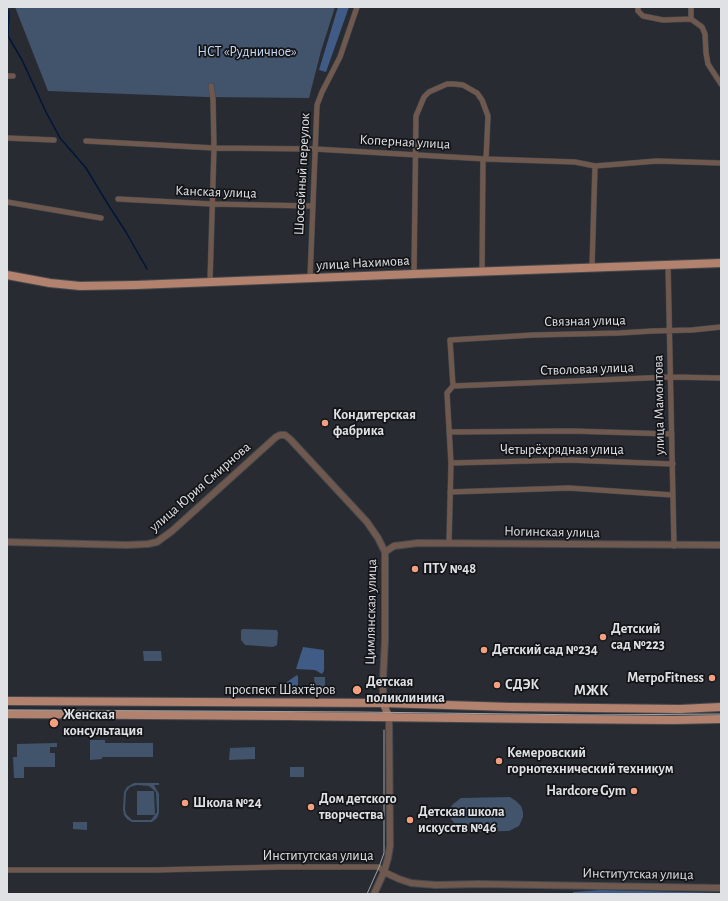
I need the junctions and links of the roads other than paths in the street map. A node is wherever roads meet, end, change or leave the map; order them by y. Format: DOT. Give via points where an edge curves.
graph roads {
  1 [pos="357,7"];
  2 [pos="638,7"];
  3 [pos="691,7"];
  4 [pos="691,19"];
  5 [pos="7,76"];
  6 [pos="13,76"];
  7 [pos="721,84"];
  8 [pos="211,86"];
  9 [pos="7,138"];
  10 [pos="54,140"];
  11 [pos="86,141"];
  12 [pos="214,148"];
  13 [pos="315,149"];
  14 [pos="415,155"];
  15 [pos="485,159"];
  16 [pos="721,163"];
  17 [pos="595,166"];
  18 [pos="118,199"];
  19 [pos="7,202"];
  20 [pos="212,204"];
  21 [pos="312,206"];
  22 [pos="101,218"];
  23 [pos="721,263"];
  24 [pos="668,264"];
  25 [pos="592,267"];
  26 [pos="482,271"];
  27 [pos="414,274"];
  28 [pos="7,275"];
  29 [pos="310,278"];
  30 [pos="210,282"];
  31 [pos="721,327"];
  32 [pos="670,330"];
  33 [pos="671,377"];
  34 [pos="721,378"];
  35 [pos="453,386"];
  36 [pos="449,432"];
  37 [pos="672,434"];
  38 [pos="285,435"];
  39 [pos="451,463"];
  40 [pos="673,464"];
  41 [pos="450,492"];
  42 [pos="673,495"];
  43 [pos="7,542"];
  44 [pos="449,543"];
  45 [pos="721,545"];
  46 [pos="674,546"];
  47 [pos="385,552"];
  48 [pos="7,701"];
  49 [pos="383,703"];
  50 [pos="721,707"];
  51 [pos="7,714"];
  52 [pos="389,717"];
  53 [pos="721,719"];
  54 [pos="7,870"];
  55 [pos="384,872"];
  56 [pos="721,888"];
  57 [pos="374,894"];
  1 -- 13 [label="street, Шоссейный переулок" via="340,57 317,106"];
  2 -- 4 [label="street" via="643,16 663,20"];
  3 -- 4 [label="street"];
  4 -- 7 [label="street" via="702,27 708,64"];
  5 -- 6 [label="street"];
  8 -- 12 [label="street"];
  9 -- 10 [label="street"];
  11 -- 12 [label="street, Коперная улица"];
  12 -- 13 [label="street, Коперная улица"];
  12 -- 20 [label="street"];
  13 -- 14 [label="street, Коперная улица"];
  13 -- 21 [label="street, Шоссейный переулок"];
  14 -- 15 [label="street, Коперная улица"];
  14 -- 15 [label="street" via="416,116 424,97 439,86 454,84 477,93 482,100 488,116"];
  14 -- 27 [label="street"];
  15 -- 17 [label="street, Коперная улица" via="575,162"];
  15 -- 26 [label="street"];
  16 -- 17 [label="street, Коперная улица" via="657,161"];
  17 -- 25 [label="street"];
  18 -- 20 [label="street, Канская улица"];
  19 -- 22 [label="street"];
  20 -- 21 [label="street, Канская улица"];
  20 -- 30 [label="street"];
  21 -- 29 [label="street, Шоссейный переулок"];
  23 -- 24 [label="main road, улица Нахимова"];
  24 -- 25 [label="main road, улица Нахимова"];
  24 -- 32 [label="street, улица Мамонтова"];
  25 -- 26 [label="main road, улица Нахимова"];
  26 -- 27 [label="main road, улица Нахимова"];
  27 -- 29 [label="main road, улица Нахимова"];
  28 -- 30 [label="main road, улица Нахимова" via="80,286"];
  29 -- 30 [label="main road, улица Нахимова"];
  31 -- 32 [label="street, Связная улица"];
  32 -- 33 [label="street, улица Мамонтова"];
  32 -- 35 [label="street, Связная улица" via="450,340"];
  33 -- 34 [label="street, Стволовая улица"];
  33 -- 35 [label="street, Стволовая улица"];
  33 -- 37 [label="street, улица Мамонтова"];
  35 -- 36 [label="street" via="447,393"];
  36 -- 37 [label="street" via="572,431"];
  36 -- 39 [label="street"];
  37 -- 40 [label="street, улица Мамонтова"];
  38 -- 43 [label="street, улица Юрия Смирнова" via="276,437 157,542 127,545"];
  38 -- 47 [label="street, Цимлянская улица" via="367,522"];
  39 -- 40 [label="street, Четырёхрядная улица" via="568,460"];
  39 -- 41 [label="street"];
  40 -- 42 [label="street, улица Мамонтова"];
  41 -- 42 [label="street" via="569,488"];
  41 -- 44 [label="street"];
  42 -- 46 [label="street, улица Мамонтова"];
  44 -- 46 [label="street, Ногинская улица"];
  44 -- 47 [label="street, Ногинская улица" via="400,544"];
  45 -- 46 [label="street, Ногинская улица"];
  47 -- 49 [label="street, Цимлянская улица"];
  48 -- 49 [label="main road, проспект Шахтёров"];
  49 -- 50 [label="main road, проспект Шахтёров" via="680,709"];
  49 -- 52 [label="main road, Цимлянская улица"];
  51 -- 52 [label="main road, проспект Шахтёров"];
  52 -- 53 [label="main road, проспект Шахтёров" via="552,720"];
  52 -- 55 [label="street, Цимлянская улица" via="390,843"];
  54 -- 55 [label="street, Институтская улица" via="380,867"];
  55 -- 56 [label="street, Институтская улица" via="411,883 436,885"];
  55 -- 57 [label="street, Цимлянская улица"];
}
